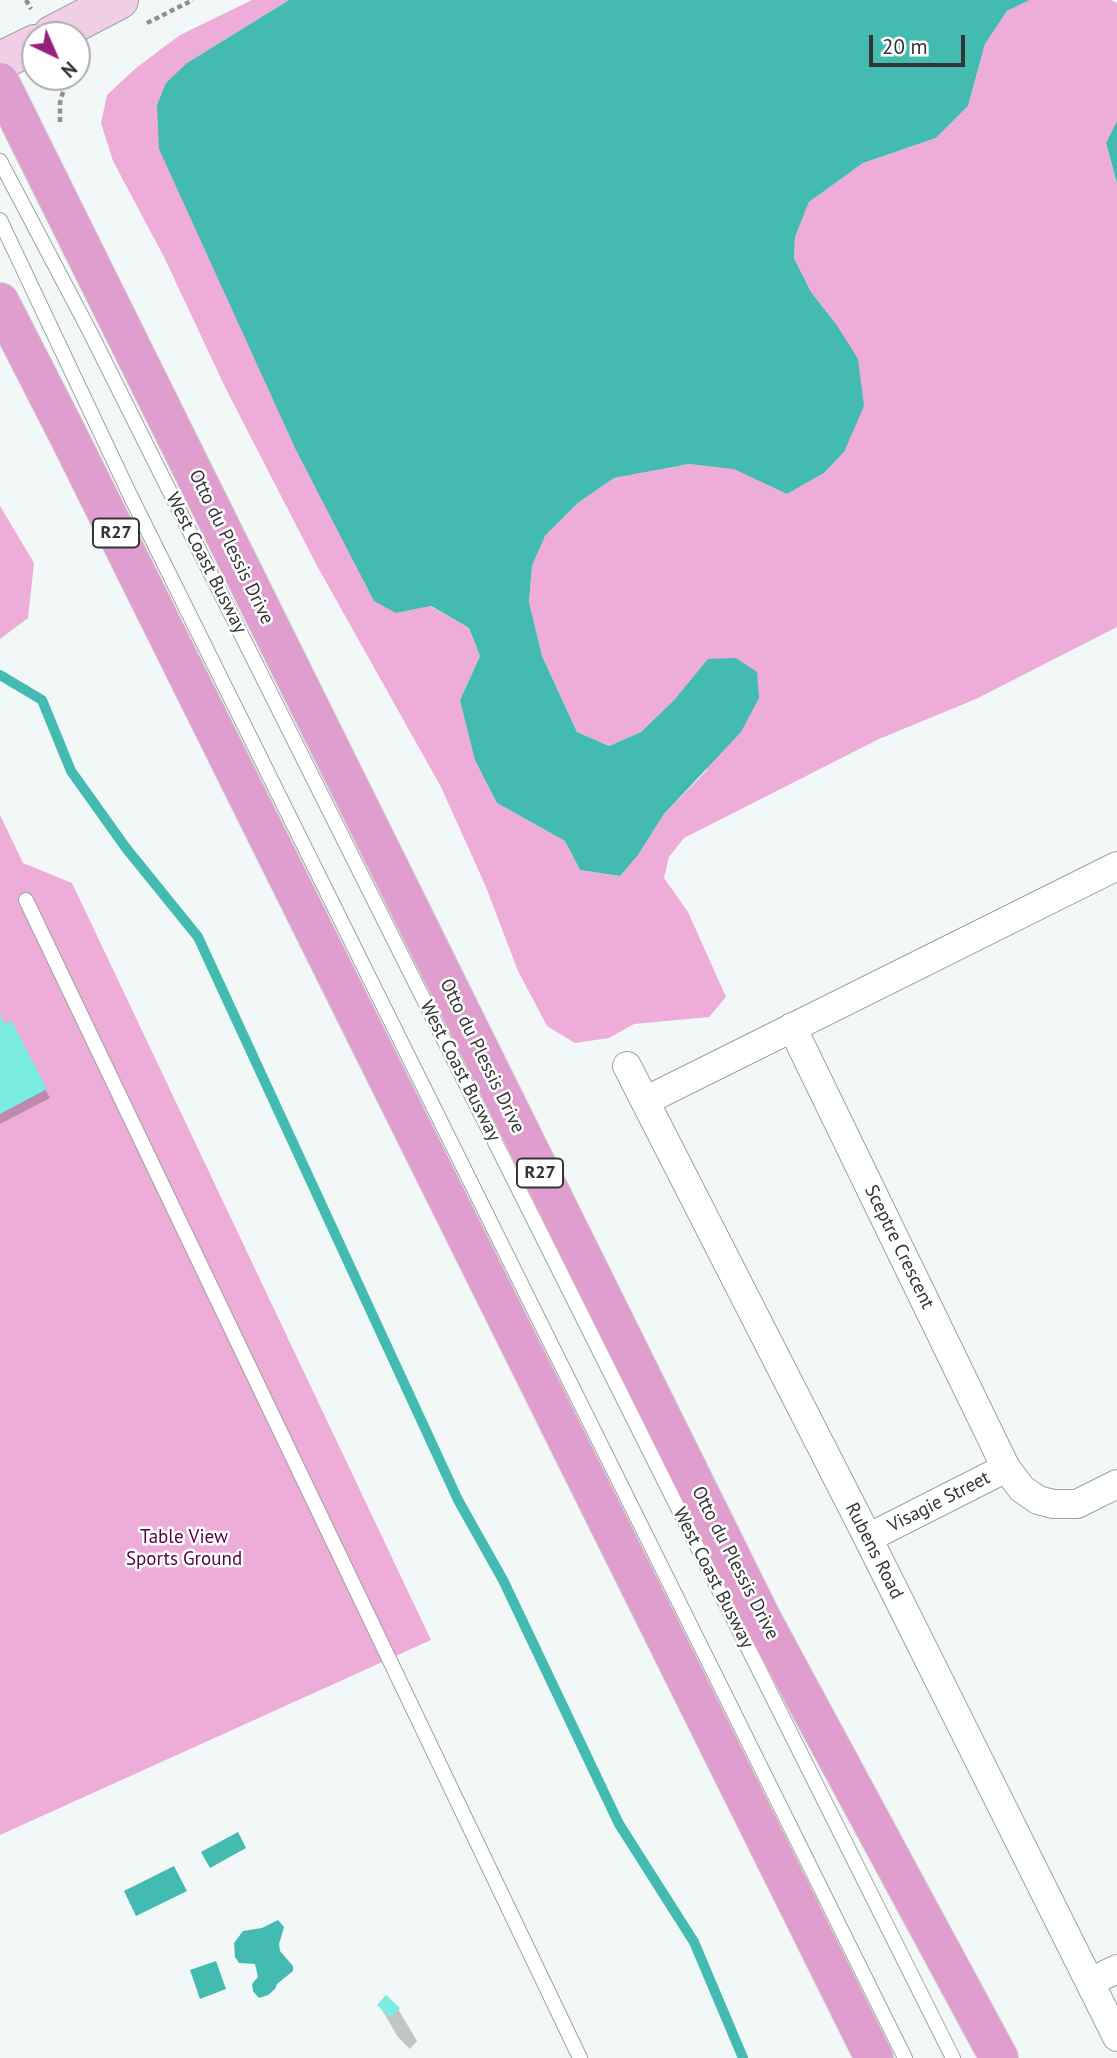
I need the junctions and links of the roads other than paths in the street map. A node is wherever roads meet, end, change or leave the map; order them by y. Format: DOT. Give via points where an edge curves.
graph roads {
  1 [pos="119,0"];
  2 [pos="79,21"];
  3 [pos="21,51"];
  4 [pos="0,61"];
  5 [pos="0,82"];
  6 [pos="0,161"];
  7 [pos="0,220"];
  8 [pos="0,302"];
  9 [pos="1117,866"];
  10 [pos="26,900"];
  11 [pos="792,1027"];
  12 [pos="627,1066"];
  13 [pos="645,1101"];
  14 [pos="1006,1468"];
  15 [pos="1117,1483"];
  16 [pos="868,1538"];
  17 [pos="1117,1969"];
  18 [pos="1090,1982"];
  19 [pos="1117,2037"];
  20 [pos="580,2058"];
  21 [pos="874,2058"];
  22 [pos="905,2058"];
  23 [pos="953,2058"];
  24 [pos="999,2058"];
  1 -- 2 [label="main road"];
  3 -- 4 [label="main road"];
  5 -- 24 [label="main road, Otto du Plessis Drive / R27" via="756,1606"];
  6 -- 23 [label="lane, West Coast Busway" via="90,331"];
  7 -- 22 [label="lane, West Coast Busway" via="130,495"];
  8 -- 21 [label="main road, R27"];
  9 -- 11 [label="street"];
  10 -- 20 [label="lane"];
  11 -- 13 [label="street"];
  11 -- 14 [label="street, Sceptre Crescent"];
  12 -- 13 [label="street, Rubens Road"];
  13 -- 16 [label="street, Rubens Road"];
  14 -- 15 [label="street, Visagie Street" via="1022,1489 1038,1500 1066,1506"];
  14 -- 16 [label="street, Visagie Street"];
  16 -- 18 [label="street, Rubens Road"];
  17 -- 18 [label="street"];
  18 -- 19 [label="street, Rubens Road"];
}
